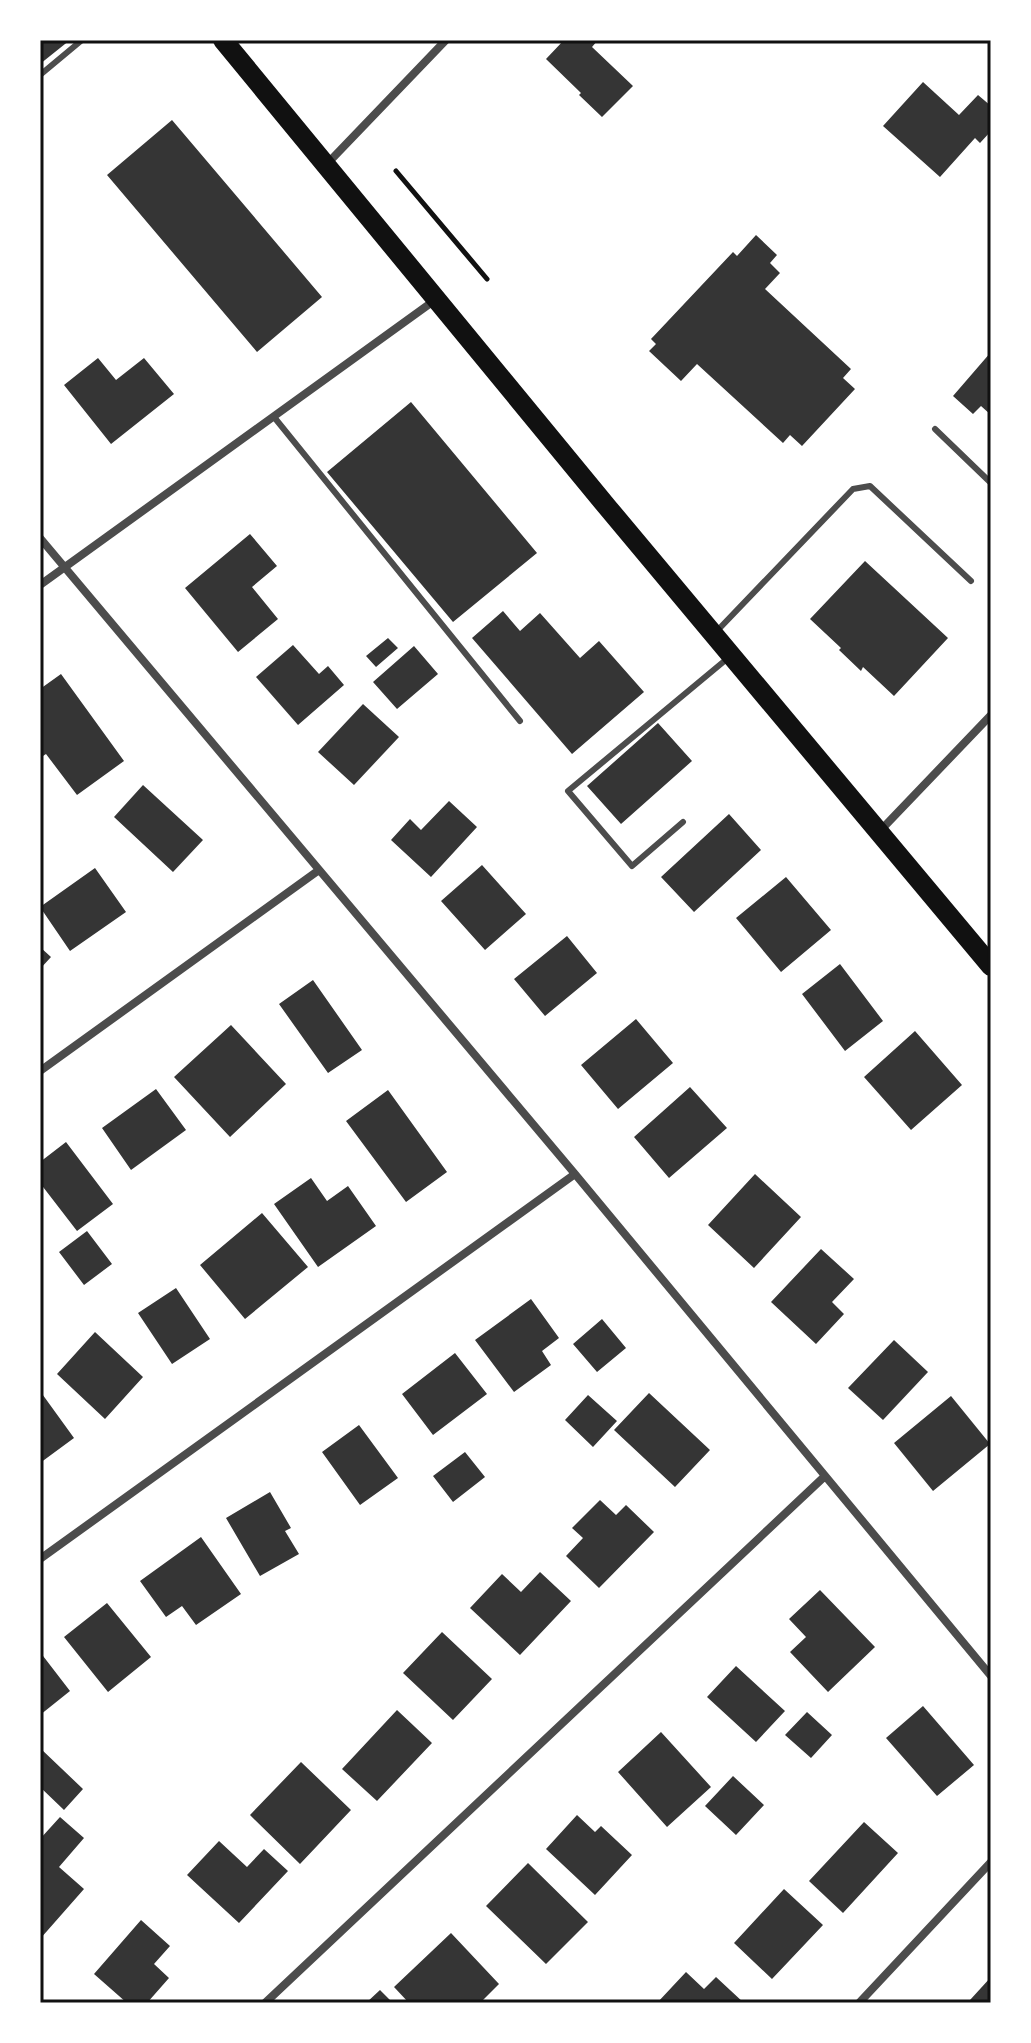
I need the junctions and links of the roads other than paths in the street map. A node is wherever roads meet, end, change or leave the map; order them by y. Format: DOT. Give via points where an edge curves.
graph roads {
  1 [pos="82,40"];
  2 [pos="223,40"];
  3 [pos="446,40"];
  4 [pos="40,75"];
  5 [pos="326,165"];
  6 [pos="436,299"];
  7 [pos="274,417"];
  8 [pos="935,429"];
  9 [pos="991,483"];
  10 [pos="40,538"];
  11 [pos="64,567"];
  12 [pos="971,581"];
  13 [pos="40,585"];
  14 [pos="713,634"];
  15 [pos="731,655"];
  16 [pos="989,720"];
  17 [pos="520,721"];
  18 [pos="683,822"];
  19 [pos="879,833"];
  20 [pos="319,870"];
  21 [pos="991,966"];
  22 [pos="40,1071"];
  23 [pos="575,1174"];
  24 [pos="825,1476"];
  25 [pos="40,1559"];
  26 [pos="991,1676"];
  27 [pos="991,1862"];
  28 [pos="265,2003"];
  29 [pos="859,2003"];
  1 -- 4 [label="lane"];
  2 -- 5 [label="main road"];
  3 -- 5 [label="street"];
  5 -- 6 [label="main road"];
  6 -- 7 [label="street"];
  6 -- 14 [label="main road"];
  7 -- 11 [label="street"];
  7 -- 17 [label="lane"];
  8 -- 9 [label="lane"];
  10 -- 11 [label="street"];
  11 -- 13 [label="street"];
  11 -- 20 [label="street"];
  12 -- 14 [label="lane" via="870,486 853,489"];
  14 -- 15 [label="main road"];
  15 -- 18 [label="lane" via="568,791 632,866"];
  15 -- 19 [label="main road"];
  16 -- 19 [label="street"];
  19 -- 21 [label="main road"];
  20 -- 22 [label="street"];
  20 -- 23 [label="street"];
  23 -- 24 [label="street"];
  23 -- 25 [label="street"];
  24 -- 26 [label="street"];
  24 -- 28 [label="street"];
  27 -- 29 [label="street"];
}
